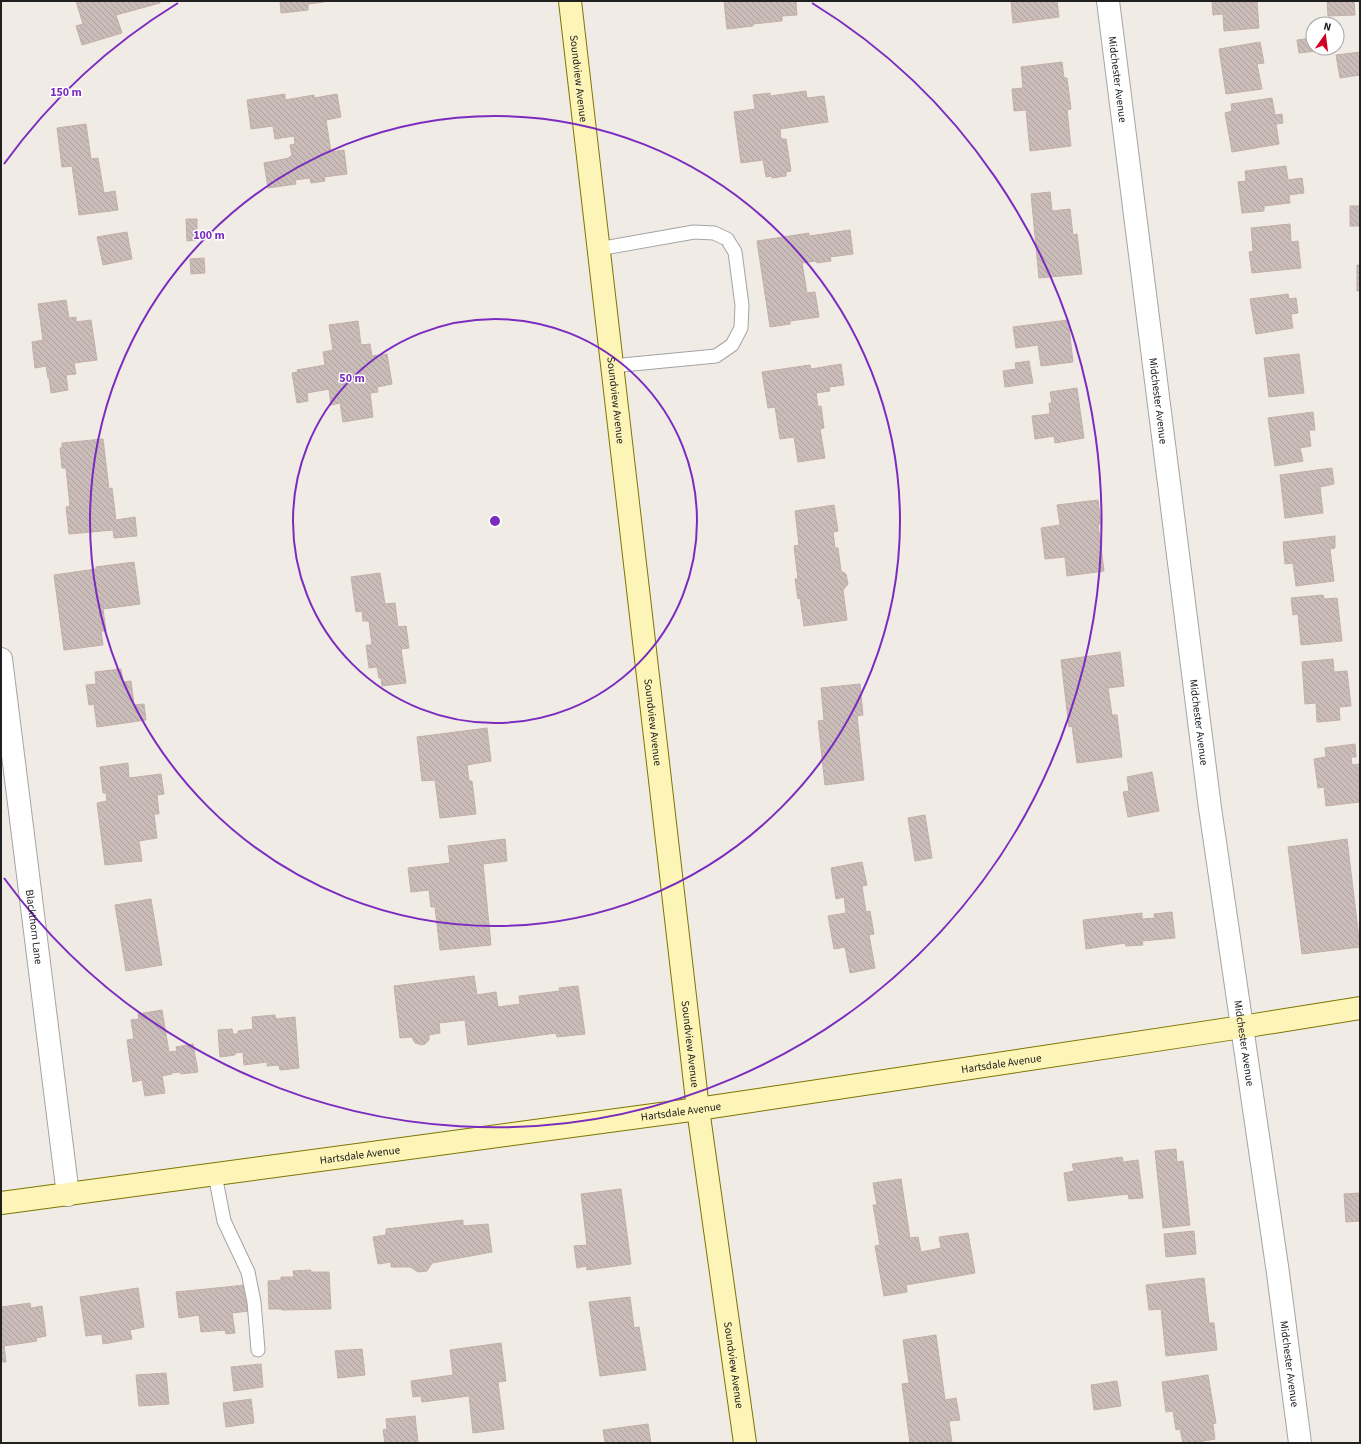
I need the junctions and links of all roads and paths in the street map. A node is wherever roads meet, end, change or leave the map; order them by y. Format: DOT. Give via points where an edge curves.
graph roads {
  1 [pos="570,1"];
  2 [pos="1108,1"];
  3 [pos="598,249"];
  4 [pos="612,366"];
  5 [pos="1,659"];
  6 [pos="1360,1008"];
  7 [pos="1242,1027"];
  8 [pos="698,1109"];
  9 [pos="216,1175"];
  10 [pos="68,1195"];
  11 [pos="1,1203"];
  12 [pos="258,1350"];
  13 [pos="745,1443"];
  14 [pos="1300,1443"];
  1 -- 3 [label="street, Soundview Avenue"];
  2 -- 7 [label="street, Midchester Avenue" via="1210,808"];
  3 -- 4 [label="street, Soundview Avenue"];
  3 -- 4 [label="lane" via="694,232 714,234 726,239 735,252 742,305 741,328 732,345 716,356"];
  4 -- 8 [label="street, Soundview Avenue"];
  5 -- 10 [label="street, Blackthorn Lane"];
  6 -- 7 [label="street, Hartsdale Avenue"];
  7 -- 8 [label="street, Hartsdale Avenue"];
  7 -- 14 [label="street, Midchester Avenue"];
  8 -- 9 [label="street, Hartsdale Avenue"];
  8 -- 13 [label="street, Soundview Avenue"];
  9 -- 10 [label="street, Hartsdale Avenue"];
  9 -- 12 [label="lane" via="224,1221 248,1272 254,1302"];
  10 -- 11 [label="street, Hartsdale Avenue"];
}
